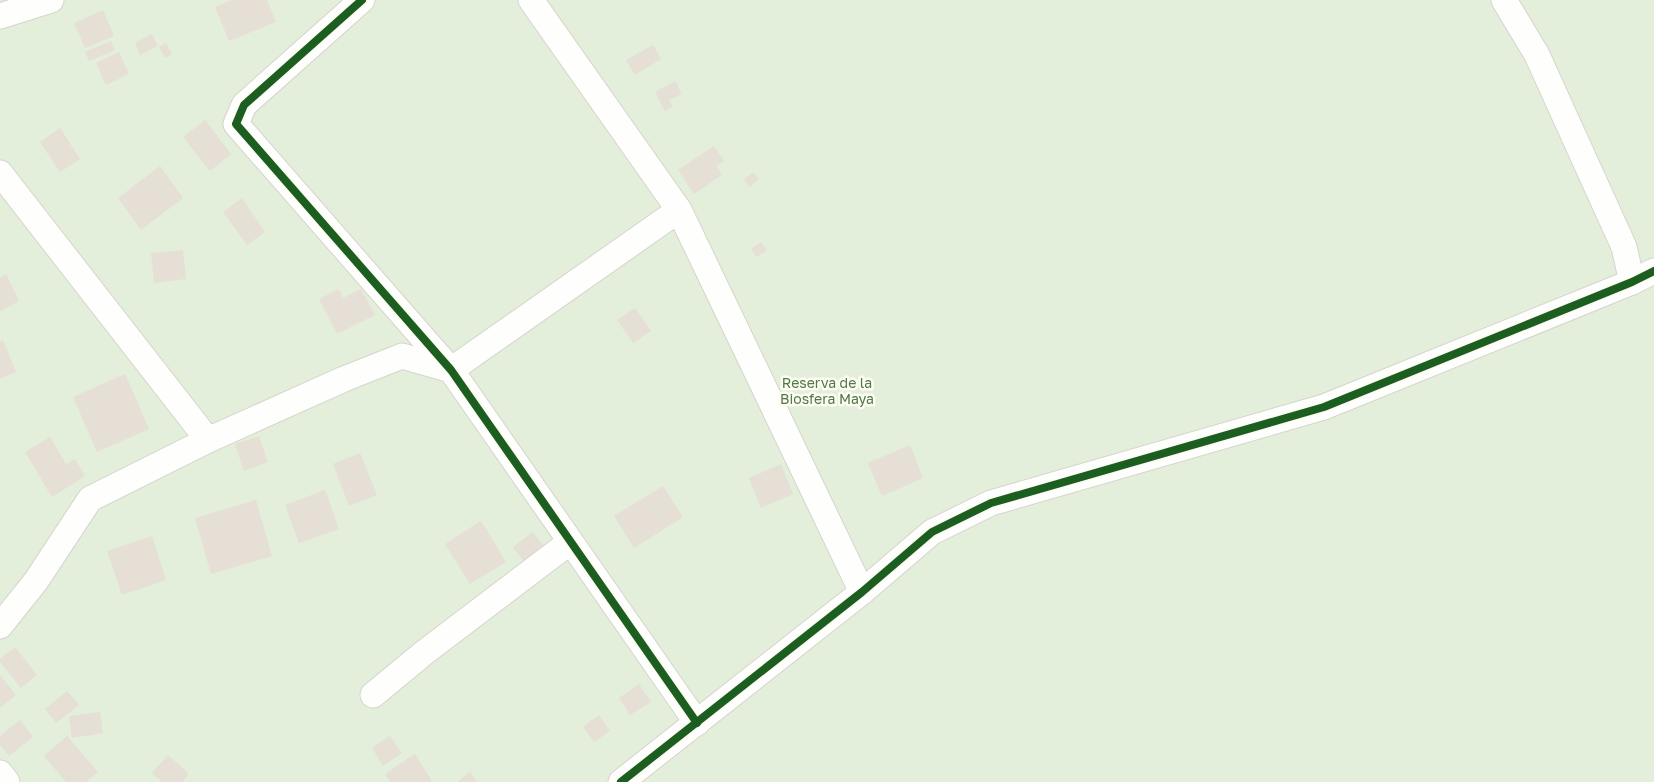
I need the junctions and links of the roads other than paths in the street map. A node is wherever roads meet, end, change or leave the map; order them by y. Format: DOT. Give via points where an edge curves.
graph roads {
  1 [pos="51,0"];
  2 [pos="362,0"];
  3 [pos="531,0"];
  4 [pos="1504,0"];
  5 [pos="0,16"];
  6 [pos="0,173"];
  7 [pos="678,210"];
  8 [pos="1654,271"];
  9 [pos="1632,282"];
  10 [pos="451,370"];
  11 [pos="208,440"];
  12 [pos="570,542"];
  13 [pos="862,592"];
  14 [pos="0,626"];
  15 [pos="373,695"];
  16 [pos="697,723"];
  17 [pos="0,773"];
  18 [pos="7,782"];
  19 [pos="621,782"];
  1 -- 5 [label="street"];
  2 -- 10 [label="street" via="244,105 236,124"];
  3 -- 7 [label="street"];
  4 -- 9 [label="street" via="1537,55 1624,247"];
  6 -- 11 [label="street"];
  7 -- 10 [label="street"];
  7 -- 13 [label="street"];
  8 -- 9 [label="street"];
  9 -- 13 [label="street" via="1324,407 991,503 932,532"];
  10 -- 11 [label="street" via="402,356"];
  10 -- 12 [label="street"];
  11 -- 14 [label="street" via="90,500 36,581"];
  12 -- 15 [label="street"];
  12 -- 16 [label="street"];
  13 -- 16 [label="street"];
  16 -- 19 [label="street"];
  17 -- 18 [label="street"];
}
